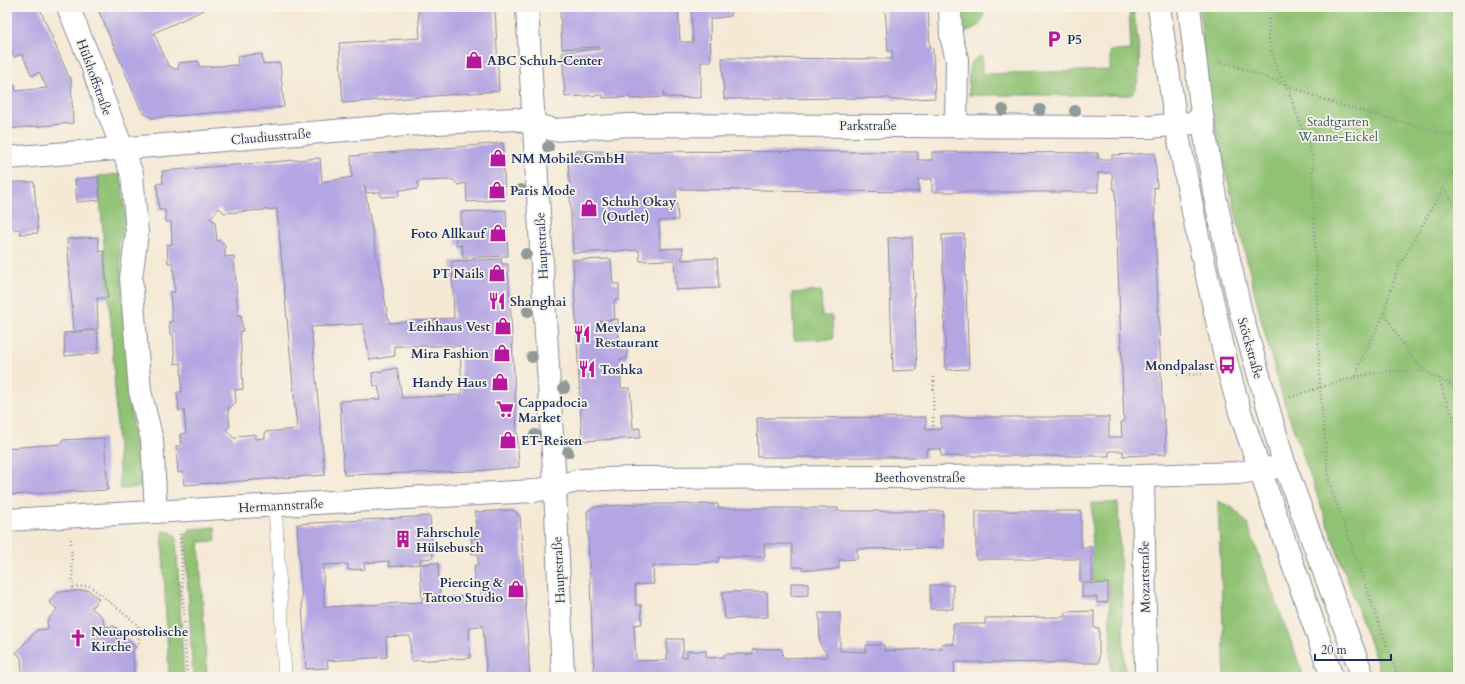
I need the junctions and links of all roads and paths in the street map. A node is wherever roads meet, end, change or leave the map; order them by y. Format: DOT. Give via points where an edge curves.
graph roads {
  1 [pos="68,7"];
  2 [pos="527,7"];
  3 [pos="950,7"];
  4 [pos="1159,7"];
  5 [pos="1190,7"];
  6 [pos="1268,7"];
  7 [pos="1214,61"];
  8 [pos="1287,87"];
  9 [pos="1203,122"];
  10 [pos="534,124"];
  11 [pos="1176,125"];
  12 [pos="956,126"];
  13 [pos="1458,137"];
  14 [pos="122,148"];
  15 [pos="7,158"];
  16 [pos="1458,162"];
  17 [pos="1443,188"];
  18 [pos="1458,208"];
  19 [pos="1384,313"];
  20 [pos="1424,371"];
  21 [pos="1177,374"];
  22 [pos="1212,374"];
  23 [pos="934,376"];
  24 [pos="1356,376"];
  25 [pos="1438,378"];
  26 [pos="1320,388"];
  27 [pos="1458,388"];
  28 [pos="1283,399"];
  29 [pos="1458,426"];
  30 [pos="934,430"];
  31 [pos="1285,466"];
  32 [pos="1260,470"];
  33 [pos="1143,476"];
  34 [pos="555,487"];
  35 [pos="275,506"];
  36 [pos="178,511"];
  37 [pos="156,512"];
  38 [pos="70,517"];
  39 [pos="7,520"];
  40 [pos="139,645"];
  41 [pos="187,677"];
  42 [pos="285,677"];
  43 [pos="563,677"];
  44 [pos="1146,677"];
  45 [pos="1332,677"];
  46 [pos="1363,677"];
  47 [pos="1398,677"];
  1 -- 14 [label="street, Hülshoffstraße"];
  2 -- 10 [label="street, Hauptstraße"];
  3 -- 12 [label="street" via="951,36 957,59"];
  4 -- 11 [label="street, Stöckstraße"];
  5 -- 9 [label="street, Stöckstraße"];
  6 -- 8 [label="path" via="1271,49 1275,64"];
  7 -- 8 [label="path" via="1233,65"];
  8 -- 13 [label="path" via="1336,104"];
  8 -- 26 [label="path" via="1312,156"];
  9 -- 11 [label="street, Parkstraße"];
  9 -- 31 [label="street, Stöckstraße" via="1215,197 1240,313"];
  10 -- 12 [label="street, Parkstraße" via="554,130 630,125"];
  10 -- 14 [label="street, Claudiusstraße" via="516,119 418,124"];
  10 -- 34 [label="street, Hauptstraße"];
  11 -- 12 [label="street, Parkstraße"];
  11 -- 32 [label="street, Stöckstraße" via="1227,365"];
  14 -- 15 [label="street, Claudiusstraße"];
  14 -- 37 [label="street, Hülshoffstraße" via="132,174 137,233 131,278 140,392 152,440"];
  16 -- 17 [label="path"];
  17 -- 18 [label="path"];
  17 -- 19 [label="path" via="1398,268"];
  19 -- 20 [label="path" via="1409,354"];
  19 -- 24 [label="path" via="1360,362"];
  20 -- 24 [label="path" via="1400,369"];
  20 -- 25 [label="path"];
  21 -- 22 [label="path"];
  23 -- 30 [label="path"];
  24 -- 26 [label="path"];
  25 -- 27 [label="path"];
  25 -- 29 [label="path"];
  26 -- 28 [label="path"];
  26 -- 47 [label="path" via="1329,482"];
  31 -- 32 [label="street, Beethovenstraße"];
  31 -- 46 [label="street, Stöckstraße"];
  32 -- 33 [label="street, Beethovenstraße" via="1222,474"];
  32 -- 45 [label="street, Stöckstraße"];
  33 -- 34 [label="street, Beethovenstraße" via="633,478 582,480"];
  33 -- 44 [label="street, Mozartstraße"];
  34 -- 35 [label="street, Hermannstraße" via="534,491"];
  34 -- 43 [label="street, Hauptstraße"];
  35 -- 36 [label="street, Hermannstraße"];
  35 -- 42 [label="lane"];
  36 -- 37 [label="street, Hermannstraße"];
  36 -- 41 [label="path"];
  37 -- 38 [label="street, Hermannstraße"];
  38 -- 39 [label="street, Hermannstraße"];
  38 -- 40 [label="path" via="73,589 90,586 138,625"];
}
